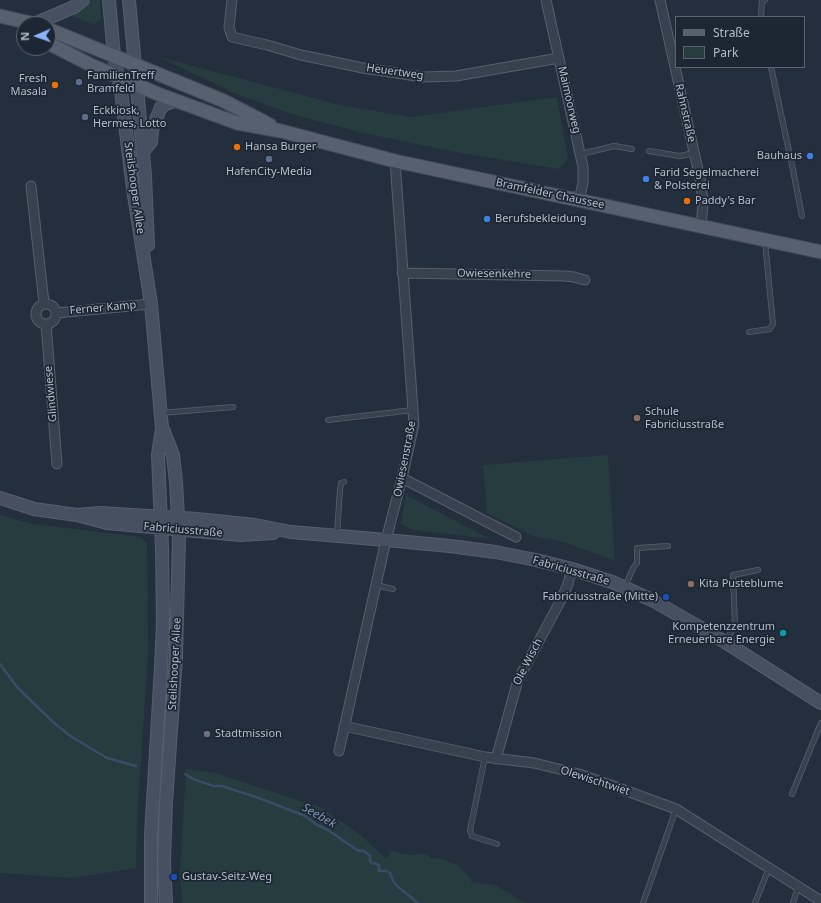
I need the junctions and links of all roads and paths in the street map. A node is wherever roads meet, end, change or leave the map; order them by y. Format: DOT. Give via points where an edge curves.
graph roads {
  1 [pos="83,0"];
  2 [pos="109,0"];
  3 [pos="129,0"];
  4 [pos="232,0"];
  5 [pos="546,0"];
  6 [pos="660,0"];
  7 [pos="765,0"];
  8 [pos="2,16"];
  9 [pos="53,16"];
  10 [pos="761,16"];
  11 [pos="16,19"];
  12 [pos="16,25"];
  13 [pos="56,32"];
  14 [pos="56,47"];
  15 [pos="114,56"];
  16 [pos="560,58"];
  17 [pos="134,64"];
  18 [pos="675,67"];
  19 [pos="675,68"];
  20 [pos="772,68"];
  21 [pos="119,77"];
  22 [pos="136,85"];
  23 [pos="176,101"];
  24 [pos="281,131"];
  25 [pos="632,149"];
  26 [pos="649,151"];
  27 [pos="143,152"];
  28 [pos="694,152"];
  29 [pos="581,154"];
  30 [pos="395,160"];
  31 [pos="31,186"];
  32 [pos="579,200"];
  33 [pos="802,216"];
  34 [pos="701,226"];
  35 [pos="765,240"];
  36 [pos="821,252"];
  37 [pos="402,274"];
  38 [pos="585,280"];
  39 [pos="44,303"];
  40 [pos="150,304"];
  41 [pos="56,313"];
  42 [pos="46,324"];
  43 [pos="749,332"];
  44 [pos="233,407"];
  45 [pos="413,410"];
  46 [pos="161,413"];
  47 [pos="328,420"];
  48 [pos="162,428"];
  49 [pos="57,464"];
  50 [pos="402,478"];
  51 [pos="344,482"];
  52 [pos="0,498"];
  53 [pos="161,522"];
  54 [pos="179,524"];
  55 [pos="337,536"];
  56 [pos="516,537"];
  57 [pos="386,540"];
  58 [pos="668,546"];
  59 [pos="572,570"];
  60 [pos="758,570"];
  61 [pos="376,585"];
  62 [pos="625,587"];
  63 [pos="393,589"];
  64 [pos="725,642"];
  65 [pos="821,703"];
  66 [pos="821,723"];
  67 [pos="344,726"];
  68 [pos="339,752"];
  69 [pos="485,757"];
  70 [pos="496,759"];
  71 [pos="792,794"];
  72 [pos="676,809"];
  73 [pos="497,844"];
  74 [pos="770,868"];
  75 [pos="798,887"];
  76 [pos="821,901"];
  77 [pos="151,903"];
  78 [pos="166,903"];
  79 [pos="643,903"];
  80 [pos="755,903"];
  81 [pos="793,903"];
  1 -- 9 [label="main road"];
  2 -- 15 [label="main road, Steilshooper Allee"];
  3 -- 17 [label="main road, Steilshooper Allee"];
  4 -- 16 [label="street, Heuertweg" via="232,37 363,68 423,76 456,76"];
  5 -- 16 [label="street, Maimoorweg"];
  6 -- 18 [label="street, Rahnstraße"];
  7 -- 10 [label="lane" via="762,1"];
  8 -- 11 [label="main road"];
  8 -- 12 [label="main road"];
  13 -- 15 [label="main road, Bramfelder Chaussee"];
  14 -- 21 [label="main road, Bramfelder Chaussee"];
  15 -- 17 [label="main road, Bramfelder Chaussee"];
  15 -- 21 [label="main road, Steilshooper Allee"];
  16 -- 29 [label="street, Maimoorweg"];
  17 -- 22 [label="main road, Steilshooper Allee"];
  17 -- 24 [label="main road, Bramfelder Chaussee" via="224,101"];
  19 -- 28 [label="street, Rahnstraße"];
  20 -- 33 [label="lane"];
  21 -- 22 [label="main road, Bramfelder Chaussee"];
  21 -- 40 [label="main road, Steilshooper Allee"];
  22 -- 23 [label="main road, Bramfelder Chaussee"];
  22 -- 27 [label="main road, Steilshooper Allee"];
  23 -- 24 [label="main road, Bramfelder Chaussee" via="237,123"];
  23 -- 27 [label="main road" via="161,107 152,130 151,142"];
  24 -- 30 [label="main road, Bramfelder Chaussee"];
  25 -- 29 [label="lane" via="614,146"];
  26 -- 28 [label="lane" via="680,156"];
  27 -- 40 [label="main road, Steilshooper Allee"];
  28 -- 34 [label="street, Rahnstraße" via="703,204"];
  29 -- 32 [label="street, Maimoorweg" via="583,174"];
  30 -- 32 [label="main road, Bramfelder Chaussee"];
  30 -- 37 [label="street, Owiesenstraße"];
  31 -- 39 [label="street"];
  32 -- 34 [label="main road, Bramfelder Chaussee"];
  34 -- 35 [label="main road, Bramfelder Chaussee"];
  35 -- 36 [label="main road, Bramfelder Chaussee"];
  35 -- 43 [label="lane" via="773,324 770,329"];
  37 -- 38 [label="street, Owiesenkehre" via="565,276"];
  37 -- 45 [label="street, Owiesenstraße"];
  39 -- 41 [label="street" via="54,307"];
  39 -- 42 [label="street" via="36,309 36,316 39,322"];
  40 -- 41 [label="street, Ferner Kamp"];
  40 -- 46 [label="main road, Steilshooper Allee"];
  41 -- 42 [label="street" via="52,322"];
  42 -- 49 [label="street, Glindwiese"];
  44 -- 46 [label="lane"];
  45 -- 47 [label="lane"];
  45 -- 50 [label="street, Owiesenstraße" via="414,424"];
  46 -- 48 [label="main road, Steilshooper Allee"];
  48 -- 53 [label="main road, Steilshooper Allee" via="158,455"];
  48 -- 54 [label="main road, Steilshooper Allee" via="173,455"];
  50 -- 56 [label="street"];
  50 -- 57 [label="street, Owiesenstraße"];
  51 -- 55 [label="lane" via="341,483 340,489"];
  52 -- 53 [label="main road, Fabriciusstraße" via="34,509 77,515 100,513"];
  53 -- 54 [label="main road, Fabriciusstraße"];
  53 -- 77 [label="main road, Steilshooper Allee" via="163,615 151,835"];
  54 -- 55 [label="main road, Fabriciusstraße" via="241,535 291,532"];
  54 -- 78 [label="main road, Steilshooper Allee" via="176,656 164,861"];
  55 -- 57 [label="main road, Fabriciusstraße"];
  57 -- 59 [label="main road, Fabriciusstraße" via="495,552"];
  57 -- 61 [label="street, Owiesenstraße"];
  58 -- 62 [label="lane" via="637,548 637,563"];
  59 -- 62 [label="main road, Fabriciusstraße"];
  59 -- 70 [label="street, Ole Wisch" via="562,598 518,680"];
  60 -- 64 [label="lane" via="733,575 735,626"];
  61 -- 63 [label="lane"];
  61 -- 67 [label="street, Owiesenstraße"];
  62 -- 64 [label="main road, Fabriciusstraße" via="665,606"];
  64 -- 65 [label="main road, Fabriciusstraße"];
  66 -- 71 [label="lane"];
  67 -- 68 [label="street, Owiesenstraße"];
  67 -- 69 [label="street, Olewischtwiet"];
  69 -- 70 [label="street, Olewischtwiet"];
  69 -- 73 [label="lane" via="470,830 472,836"];
  70 -- 72 [label="street, Olewischtwiet" via="534,763 579,774"];
  72 -- 74 [label="street, Olewischtwiet"];
  72 -- 79 [label="lane"];
  74 -- 75 [label="street, Olewischtwiet"];
  74 -- 80 [label="lane"];
  75 -- 76 [label="street, Olewischtwiet"];
  75 -- 81 [label="lane"];
}
